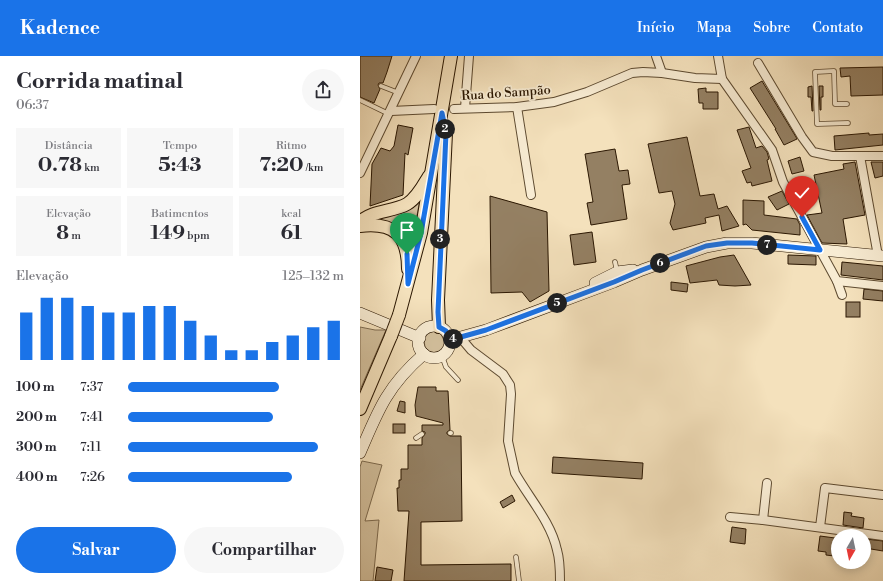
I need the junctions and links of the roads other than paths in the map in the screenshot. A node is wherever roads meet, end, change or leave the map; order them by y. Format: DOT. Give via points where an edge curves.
graph roads {
  1 [pos="416,56"];
  2 [pos="451,56"];
  3 [pos="469,56"];
  4 [pos="656,56"];
  5 [pos="718,56"];
  6 [pos="758,63"];
  7 [pos="662,72"];
  8 [pos="722,79"];
  9 [pos="381,86"];
  10 [pos="399,93"];
  11 [pos="360,100"];
  12 [pos="847,104"];
  13 [pos="517,107"];
  14 [pos="465,108"];
  15 [pos="454,109"];
  16 [pos="438,111"];
  17 [pos="390,113"];
  18 [pos="848,123"];
  19 [pos="860,156"];
  20 [pos="883,156"];
  21 [pos="432,172"];
  22 [pos="360,173"];
  23 [pos="531,195"];
  24 [pos="360,222"];
  25 [pos="360,226"];
  26 [pos="820,250"];
  27 [pos="881,256"];
  28 [pos="837,281"];
  29 [pos="408,284"];
  30 [pos="883,286"];
  31 [pos="842,295"];
  32 [pos="360,313"];
  33 [pos="439,327"];
  34 [pos="420,338"];
  35 [pos="455,339"];
  36 [pos="424,354"];
  37 [pos="442,356"];
  38 [pos="458,380"];
  39 [pos="360,409"];
  40 [pos="422,434"];
  41 [pos="416,438"];
  42 [pos="360,453"];
  43 [pos="767,482"];
  44 [pos="883,495"];
  45 [pos="730,517"];
  46 [pos="763,520"];
  47 [pos="820,527"];
  48 [pos="883,536"];
  49 [pos="516,557"];
  50 [pos="519,581"];
  51 [pos="560,581"];
  1 -- 10 [label="street"];
  2 -- 16 [label="main road"];
  3 -- 14 [label="street"];
  4 -- 7 [label="street"];
  5 -- 8 [label="street"];
  6 -- 19 [label="street" via="813,152 832,156"];
  7 -- 8 [label="street, Rua do Sampão" via="695,78"];
  7 -- 13 [label="street, Rua do Sampão" via="632,74 554,102"];
  8 -- 26 [label="street" via="772,150 783,182"];
  9 -- 10 [label="lane"];
  10 -- 17 [label="street"];
  11 -- 17 [label="lane"];
  12 -- 18 [label="lane" via="835,104 834,71 815,72 817,124"];
  13 -- 14 [label="street, Rua do Sampão"];
  13 -- 23 [label="street"];
  14 -- 15 [label="street, Rua do Sampão"];
  16 -- 17 [label="street"];
  16 -- 21 [label="main road"];
  16 -- 33 [label="main road" via="446,133 438,293"];
  17 -- 22 [label="street"];
  19 -- 20 [label="street"];
  19 -- 27 [label="street"];
  21 -- 24 [label="main road" via="409,202 367,216"];
  21 -- 29 [label="main road" via="421,233"];
  25 -- 29 [label="main road" via="382,226 398,236 407,254"];
  26 -- 27 [label="main road"];
  26 -- 28 [label="street"];
  26 -- 35 [label="main road" via="752,243 706,246 642,270 615,272 579,294 486,330"];
  28 -- 30 [label="street"];
  28 -- 31 [label="street"];
  29 -- 39 [label="main road, bridge" via="391,336"];
  32 -- 34 [label="main road"];
  33 -- 34 [label="main road" via="427,328"];
  33 -- 35 [label="main road"];
  34 -- 36 [label="main road" via="420,348"];
  35 -- 37 [label="main road"];
  35 -- 51 [label="street" via="503,374 510,385 508,441 513,467 554,539"];
  36 -- 37 [label="main road" via="433,358"];
  36 -- 42 [label="main road" via="401,376 380,405"];
  37 -- 38 [label="lane" via="446,367"];
  40 -- 41 [label="lane"];
  43 -- 46 [label="street"];
  44 -- 47 [label="street" via="825,488"];
  45 -- 46 [label="street"];
  46 -- 47 [label="street"];
  47 -- 48 [label="street"];
  49 -- 50 [label="lane"];
}
